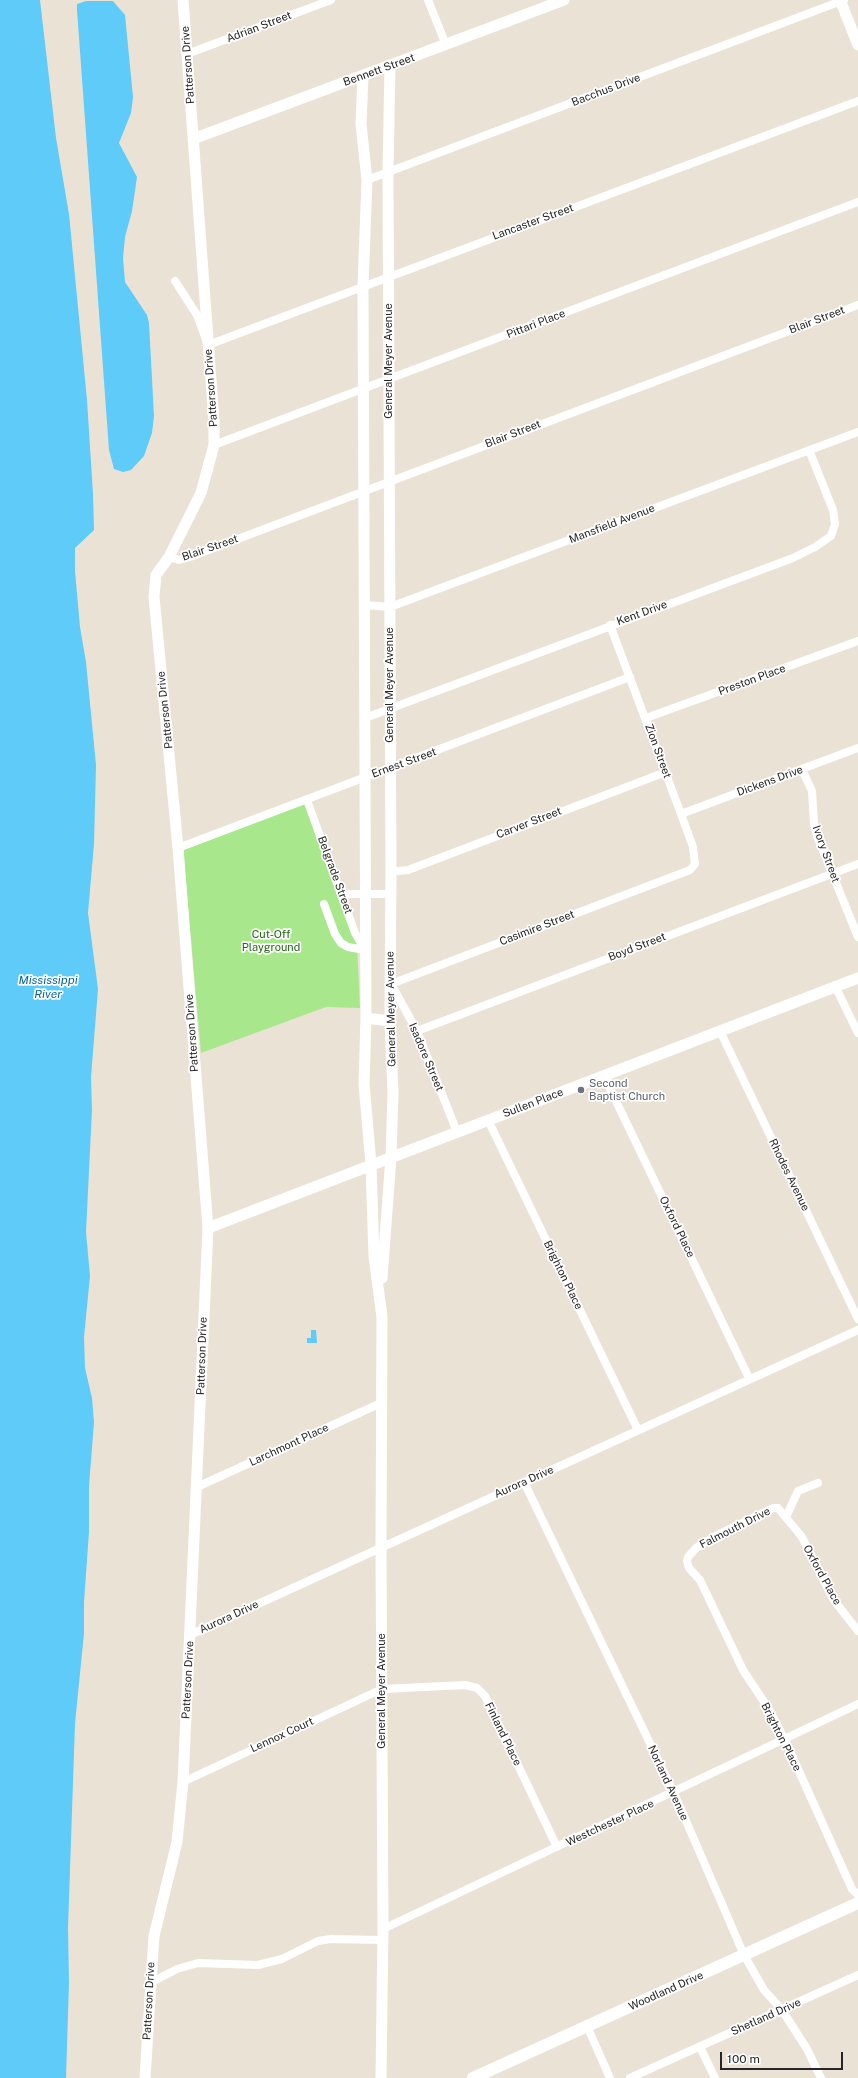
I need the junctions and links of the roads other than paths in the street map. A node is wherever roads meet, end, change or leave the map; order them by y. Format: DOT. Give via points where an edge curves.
graph roads {
  1 [pos="183,0"];
  2 [pos="331,0"];
  3 [pos="428,0"];
  4 [pos="564,0"];
  5 [pos="842,0"];
  6 [pos="446,45"];
  7 [pos="858,45"];
  8 [pos="187,54"];
  9 [pos="390,65"];
  10 [pos="362,76"];
  11 [pos="858,101"];
  12 [pos="193,139"];
  13 [pos="388,172"];
  14 [pos="367,180"];
  15 [pos="858,202"];
  16 [pos="388,276"];
  17 [pos="175,281"];
  18 [pos="363,286"];
  19 [pos="858,305"];
  20 [pos="208,345"];
  21 [pos="390,379"];
  22 [pos="364,389"];
  23 [pos="858,432"];
  24 [pos="214,445"];
  25 [pos="809,450"];
  26 [pos="390,480"];
  27 [pos="364,490"];
  28 [pos="169,557"];
  29 [pos="365,606"];
  30 [pos="390,607"];
  31 [pos="610,625"];
  32 [pos="858,641"];
  33 [pos="630,677"];
  34 [pos="391,707"];
  35 [pos="365,718"];
  36 [pos="646,718"];
  37 [pos="858,748"];
  38 [pos="390,769"];
  39 [pos="802,770"];
  40 [pos="666,772"];
  41 [pos="365,777"];
  42 [pos="307,800"];
  43 [pos="681,814"];
  44 [pos="178,848"];
  45 [pos="858,864"];
  46 [pos="391,870"];
  47 [pos="682,872"];
  48 [pos="832,874"];
  49 [pos="365,893"];
  50 [pos="342,894"];
  51 [pos="390,894"];
  52 [pos="324,904"];
  53 [pos="858,937"];
  54 [pos="365,950"];
  55 [pos="858,978"];
  56 [pos="391,984"];
  57 [pos="835,986"];
  58 [pos="366,1018"];
  59 [pos="390,1021"];
  60 [pos="417,1030"];
  61 [pos="720,1031"];
  62 [pos="858,1033"];
  63 [pos="604,1076"];
  64 [pos="488,1120"];
  65 [pos="457,1132"];
  66 [pos="391,1157"];
  67 [pos="371,1164"];
  68 [pos="208,1228"];
  69 [pos="381,1304"];
  70 [pos="858,1319"];
  71 [pos="858,1330"];
  72 [pos="749,1378"];
  73 [pos="381,1403"];
  74 [pos="638,1430"];
  75 [pos="524,1482"];
  76 [pos="818,1483"];
  77 [pos="197,1487"];
  78 [pos="786,1517"];
  79 [pos="802,1537"];
  80 [pos="381,1548"];
  81 [pos="700,1580"];
  82 [pos="858,1631"];
  83 [pos="190,1635"];
  84 [pos="382,1689"];
  85 [pos="858,1704"];
  86 [pos="785,1740"];
  87 [pos="183,1782"];
  88 [pos="674,1793"];
  89 [pos="557,1847"];
  90 [pos="858,1895"];
  91 [pos="858,1903"];
  92 [pos="383,1935"];
  93 [pos="744,1955"];
  94 [pos="858,1975"];
  95 [pos="150,1983"];
  96 [pos="782,2010"];
  97 [pos="587,2026"];
  98 [pos="700,2047"];
  99 [pos="145,2078"];
  100 [pos="381,2078"];
  101 [pos="473,2078"];
  102 [pos="610,2078"];
  103 [pos="630,2078"];
  104 [pos="715,2078"];
  105 [pos="821,2078"];
  1 -- 8 [label="street, Patterson Drive"];
  2 -- 8 [label="street, Adrian Street"];
  3 -- 6 [label="street"];
  4 -- 6 [label="street, Bennett Street"];
  5 -- 7 [label="street"];
  5 -- 13 [label="street, Bacchus Drive"];
  6 -- 9 [label="street, Bennett Street"];
  8 -- 12 [label="street, Patterson Drive"];
  9 -- 10 [label="street, Bennett Street"];
  9 -- 13 [label="street, General Meyer Avenue"];
  10 -- 12 [label="street, Bennett Street"];
  10 -- 14 [label="street, General Meyer Avenue" via="361,124"];
  11 -- 16 [label="street, Lancaster Street"];
  12 -- 20 [label="street, Patterson Drive"];
  13 -- 14 [label="street, Bacchus Drive"];
  13 -- 16 [label="street, General Meyer Avenue"];
  14 -- 18 [label="street, General Meyer Avenue"];
  15 -- 21 [label="street, Pittari Place"];
  16 -- 18 [label="street, Lancaster Street"];
  16 -- 21 [label="street, General Meyer Avenue"];
  17 -- 20 [label="street" via="197,314"];
  18 -- 20 [label="street, Lancaster Street"];
  18 -- 22 [label="street, General Meyer Avenue"];
  19 -- 26 [label="street, Blair Street"];
  20 -- 24 [label="street, Patterson Drive"];
  21 -- 22 [label="street, Pittari Place"];
  21 -- 26 [label="street, General Meyer Avenue"];
  22 -- 24 [label="street, Pittari Place"];
  22 -- 27 [label="street, General Meyer Avenue"];
  23 -- 25 [label="street, Mansfield Avenue"];
  24 -- 28 [label="street, Patterson Drive" via="201,493"];
  25 -- 30 [label="street, Mansfield Avenue"];
  25 -- 31 [label="street, Kent Drive" via="833,510 835,524 827,540 793,558"];
  26 -- 27 [label="street, Blair Street"];
  26 -- 30 [label="street, General Meyer Avenue"];
  27 -- 28 [label="street, Blair Street" via="190,557 179,560"];
  27 -- 29 [label="street, General Meyer Avenue"];
  28 -- 44 [label="street, Patterson Drive" via="156,575 154,611"];
  29 -- 30 [label="street, Mansfield Avenue"];
  29 -- 35 [label="street, General Meyer Avenue"];
  30 -- 34 [label="street, General Meyer Avenue"];
  31 -- 33 [label="street, Zion Street"];
  31 -- 34 [label="street, Kent Drive"];
  32 -- 36 [label="street, Preston Place"];
  33 -- 36 [label="street, Zion Street"];
  33 -- 38 [label="street, Ernest Street"];
  34 -- 35 [label="street, Kent Drive"];
  34 -- 38 [label="street, General Meyer Avenue"];
  35 -- 41 [label="street, General Meyer Avenue"];
  36 -- 40 [label="street, Zion Street"];
  37 -- 39 [label="street, Dickens Drive"];
  38 -- 41 [label="street, Ernest Street"];
  38 -- 46 [label="street, General Meyer Avenue"];
  39 -- 43 [label="street, Dickens Drive"];
  39 -- 48 [label="street, Ivory Street" via="812,791 817,836"];
  40 -- 43 [label="street, Zion Street"];
  40 -- 46 [label="street, Carver Street" via="408,870"];
  41 -- 42 [label="street, Ernest Street"];
  41 -- 49 [label="street, General Meyer Avenue"];
  42 -- 44 [label="street, Ernest Street"];
  42 -- 50 [label="street, Belgrade Street"];
  43 -- 47 [label="street, Zion Street" via="696,860 694,866"];
  44 -- 68 [label="street, Patterson Drive"];
  45 -- 48 [label="street, Boyd Street"];
  46 -- 51 [label="street, General Meyer Avenue"];
  47 -- 56 [label="street, Casimire Street"];
  48 -- 53 [label="street, Ivory Street"];
  48 -- 60 [label="street, Boyd Street"];
  49 -- 50 [label="street"];
  49 -- 51 [label="street"];
  49 -- 54 [label="street, General Meyer Avenue"];
  50 -- 54 [label="street, Belgrade Street" via="355,933"];
  51 -- 56 [label="street, General Meyer Avenue"];
  52 -- 54 [label="street" via="341,943"];
  54 -- 58 [label="street, General Meyer Avenue"];
  55 -- 57 [label="street, Sullen Place"];
  56 -- 59 [label="street, General Meyer Avenue"];
  56 -- 60 [label="street, Isadore Street"];
  57 -- 61 [label="street, Sullen Place"];
  57 -- 62 [label="street"];
  58 -- 59 [label="street"];
  58 -- 67 [label="street, General Meyer Avenue" via="364,1084"];
  59 -- 66 [label="street, General Meyer Avenue" via="393,1093"];
  60 -- 65 [label="street, Isadore Street"];
  61 -- 63 [label="street, Sullen Place"];
  61 -- 70 [label="street, Rhodes Avenue"];
  63 -- 64 [label="street, Sullen Place"];
  63 -- 72 [label="street, Oxford Place"];
  64 -- 65 [label="street, Sullen Place"];
  64 -- 74 [label="street, Brighton Place"];
  65 -- 66 [label="street, Sullen Place"];
  66 -- 67 [label="street, Sullen Place"];
  66 -- 69 [label="street, General Meyer Avenue"];
  67 -- 68 [label="street, Sullen Place"];
  67 -- 69 [label="street, General Meyer Avenue" via="374,1256"];
  68 -- 77 [label="street, Patterson Drive"];
  69 -- 73 [label="street, General Meyer Avenue"];
  71 -- 72 [label="street, Aurora Drive"];
  72 -- 74 [label="street, Aurora Drive"];
  73 -- 77 [label="street, Larchmont Place"];
  73 -- 80 [label="street, General Meyer Avenue"];
  74 -- 75 [label="street, Aurora Drive"];
  75 -- 80 [label="street, Aurora Drive"];
  75 -- 88 [label="street, Norland Avenue"];
  76 -- 78 [label="street" via="798,1491"];
  77 -- 83 [label="street, Patterson Drive"];
  78 -- 79 [label="street, Falmouth Drive"];
  78 -- 81 [label="street, Falmouth Drive" via="778,1508 772,1508 718,1534 696,1548 690,1553 687,1561 689,1568"];
  79 -- 82 [label="street, Oxford Place" via="833,1599"];
  80 -- 83 [label="street, Aurora Drive"];
  80 -- 84 [label="street, General Meyer Avenue"];
  81 -- 86 [label="street, Brighton Place" via="743,1670"];
  83 -- 87 [label="street, Patterson Drive"];
  84 -- 87 [label="street, Lennox Court"];
  84 -- 89 [label="street, Finland Place" via="465,1685 477,1688 494,1712"];
  84 -- 92 [label="street, General Meyer Avenue"];
  85 -- 86 [label="street, Westchester Place"];
  86 -- 88 [label="street, Westchester Place"];
  86 -- 90 [label="street, Brighton Place" via="852,1889"];
  87 -- 95 [label="street, Patterson Drive" via="180,1825 154,1936"];
  88 -- 89 [label="street, Westchester Place"];
  88 -- 93 [label="street, Norland Avenue"];
  89 -- 92 [label="street, Westchester Place"];
  91 -- 93 [label="main road, Woodland Drive"];
  92 -- 95 [label="street, Westchester Place" via="318,1941 282,1958 258,1965 198,1963 177,1969"];
  92 -- 100 [label="street, General Meyer Avenue"];
  93 -- 96 [label="street, Norland Avenue" via="764,1990"];
  93 -- 97 [label="main road, Woodland Drive"];
  94 -- 96 [label="street, Shetland Drive"];
  95 -- 99 [label="street, Patterson Drive"];
  96 -- 98 [label="street, Shetland Drive"];
  96 -- 105 [label="street, Norland Avenue" via="807,2049"];
  97 -- 101 [label="main road, Woodland Drive"];
  97 -- 102 [label="street"];
  98 -- 103 [label="street, Shetland Drive"];
  98 -- 104 [label="street"];
}
